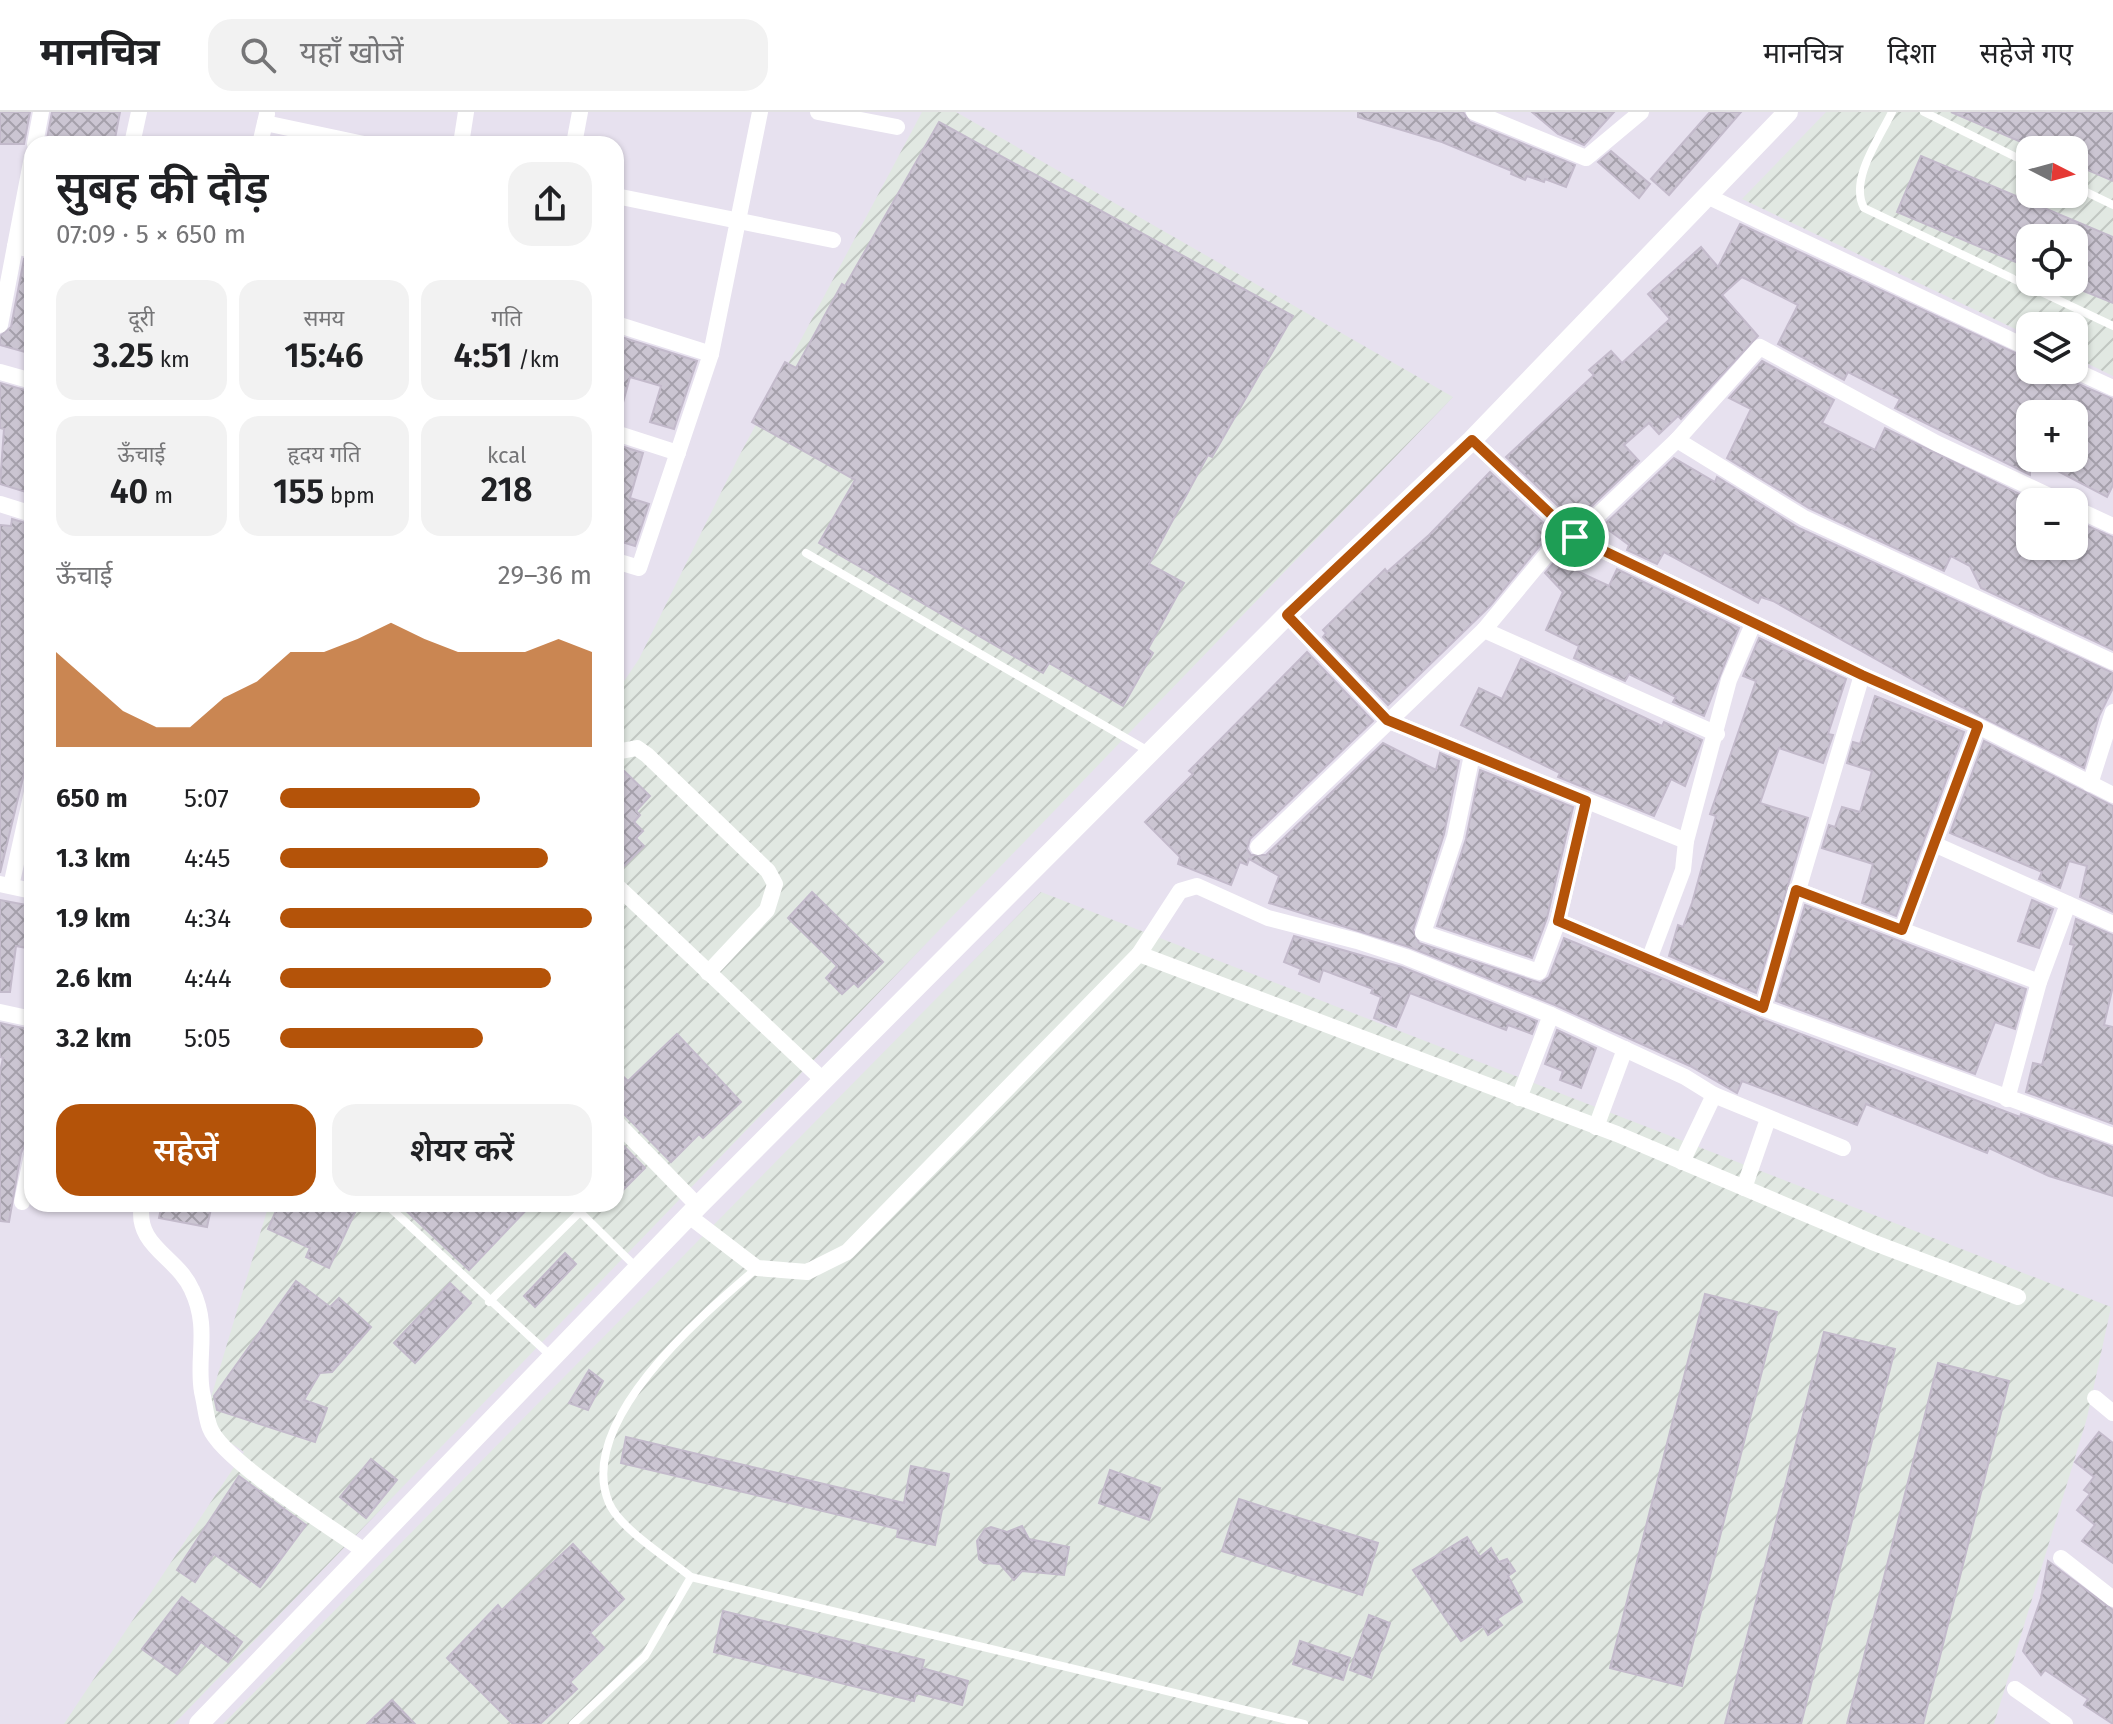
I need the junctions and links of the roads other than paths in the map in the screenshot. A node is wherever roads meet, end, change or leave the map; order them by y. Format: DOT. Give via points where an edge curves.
graph roads {
  1 [pos="41,112"];
  2 [pos="139,112"];
  3 [pos="466,112"];
  4 [pos="580,112"];
  5 [pos="760,112"];
  6 [pos="818,112"];
  7 [pos="1474,112"];
  8 [pos="1641,112"];
  9 [pos="1788,112"];
  10 [pos="1892,112"];
  11 [pos="1924,112"];
  12 [pos="1494,115"];
  13 [pos="266,117"];
  14 [pos="897,127"];
  15 [pos="36,136"];
  16 [pos="134,136"];
  17 [pos="335,136"];
  18 [pos="462,136"];
  19 [pos="576,136"];
  20 [pos="2016,157"];
  21 [pos="2088,193"];
  22 [pos="1707,196"];
  23 [pos="624,198"];
  24 [pos="2113,205"];
  25 [pos="739,220"];
  26 [pos="833,240"];
  27 [pos="24,248"];
  28 [pos="0,325"];
  29 [pos="2113,326"];
  30 [pos="624,327"];
  31 [pos="2016,342"];
  32 [pos="711,354"];
  33 [pos="0,372"];
  34 [pos="2088,376"];
  35 [pos="24,379"];
  36 [pos="2113,388"];
  37 [pos="624,436"];
  38 [pos="1472,440"];
  39 [pos="1677,440"];
  40 [pos="678,453"];
  41 [pos="2032,488"];
  42 [pos="0,504"];
  43 [pos="24,512"];
  44 [pos="2088,514"];
  45 [pos="2113,526"];
  46 [pos="1571,534"];
  47 [pos="806,553"];
  48 [pos="624,563"];
  49 [pos="1287,615"];
  50 [pos="1753,624"];
  51 [pos="1484,630"];
  52 [pos="2113,662"];
  53 [pos="1862,675"];
  54 [pos="2113,712"];
  55 [pos="1387,720"];
  56 [pos="1978,726"];
  57 [pos="1717,734"];
  58 [pos="624,750"];
  59 [pos="1151,752"];
  60 [pos="1472,755"];
  61 [pos="2090,784"];
  62 [pos="2113,795"];
  63 [pos="1586,801"];
  64 [pos="24,821"];
  65 [pos="1686,841"];
  66 [pos="1934,844"];
  67 [pos="1258,847"];
  68 [pos="6,885"];
  69 [pos="1796,890"];
  70 [pos="624,893"];
  71 [pos="2068,904"];
  72 [pos="1558,921"];
  73 [pos="2113,924"];
  74 [pos="1902,930"];
  75 [pos="1139,954"];
  76 [pos="1650,957"];
  77 [pos="708,973"];
  78 [pos="2039,982"];
  79 [pos="1763,1008"];
  80 [pos="0,1012"];
  81 [pos="1551,1015"];
  82 [pos="24,1017"];
  83 [pos="1625,1049"];
  84 [pos="824,1081"];
  85 [pos="1714,1095"];
  86 [pos="1519,1098"];
  87 [pos="2007,1099"];
  88 [pos="1768,1119"];
  89 [pos="1596,1127"];
  90 [pos="624,1131"];
  91 [pos="2113,1136"];
  92 [pos="1843,1148"];
  93 [pos="1682,1162"];
  94 [pos="1744,1188"];
  95 [pos="24,1193"];
  96 [pos="22,1202"];
  97 [pos="694,1211"];
  98 [pos="140,1212"];
  99 [pos="394,1212"];
  100 [pos="580,1212"];
  101 [pos="757,1268"];
  102 [pos="638,1269"];
  103 [pos="2018,1297"];
  104 [pos="489,1302"];
  105 [pos="551,1357"];
  106 [pos="2095,1398"];
  107 [pos="2113,1413"];
  108 [pos="363,1550"];
  109 [pos="2061,1558"];
  110 [pos="691,1577"];
  111 [pos="2113,1599"];
  112 [pos="2015,1689"];
  113 [pos="199,1724"];
  114 [pos="573,1724"];
  115 [pos="1304,1724"];
  116 [pos="2065,1724"];
  1 -- 15 [label="street"];
  2 -- 16 [label="street"];
  3 -- 18 [label="street"];
  4 -- 19 [label="street"];
  5 -- 25 [label="street"];
  6 -- 14 [label="street"];
  7 -- 12 [label="street"];
  8 -- 12 [label="street" via="1586,158"];
  9 -- 22 [label="street"];
  10 -- 29 [label="lane" via="1859,182 1864,208"];
  11 -- 20 [label="lane"];
  13 -- 17 [label="street"];
  21 -- 24 [label="lane"];
  22 -- 31 [label="street"];
  22 -- 38 [label="street"];
  23 -- 25 [label="street"];
  25 -- 26 [label="street"];
  25 -- 32 [label="street"];
  27 -- 28 [label="street"];
  30 -- 32 [label="street"];
  32 -- 40 [label="street"];
  33 -- 35 [label="street"];
  34 -- 36 [label="street"];
  37 -- 40 [label="street"];
  38 -- 46 [label="street"];
  38 -- 49 [label="street"];
  39 -- 41 [label="street" via="1760,347 1936,443"];
  39 -- 46 [label="street"];
  39 -- 52 [label="street" via="1804,518"];
  40 -- 48 [label="street" via="639,568"];
  42 -- 43 [label="street"];
  44 -- 45 [label="street"];
  46 -- 50 [label="street"];
  46 -- 51 [label="street"];
  47 -- 59 [label="lane"];
  49 -- 55 [label="street"];
  49 -- 59 [label="street"];
  50 -- 53 [label="street"];
  50 -- 57 [label="street" via="1729,680"];
  51 -- 55 [label="street"];
  51 -- 57 [label="street"];
  53 -- 56 [label="street"];
  53 -- 69 [label="street"];
  54 -- 61 [label="street"];
  55 -- 60 [label="street"];
  55 -- 67 [label="street"];
  56 -- 61 [label="street"];
  56 -- 66 [label="street"];
  57 -- 65 [label="street"];
  58 -- 77 [label="street" via="637,748 647,755 768,871 775,884 767,910"];
  59 -- 84 [label="street"];
  60 -- 63 [label="street"];
  60 -- 72 [label="street" via="1455,837 1423,933 1539,972"];
  61 -- 62 [label="street"];
  63 -- 65 [label="street"];
  63 -- 72 [label="street"];
  64 -- 68 [label="street"];
  65 -- 76 [label="street" via="1683,870"];
  66 -- 71 [label="street"];
  66 -- 74 [label="street"];
  69 -- 74 [label="street"];
  69 -- 79 [label="street"];
  70 -- 77 [label="street"];
  71 -- 73 [label="street"];
  71 -- 78 [label="street"];
  72 -- 76 [label="street"];
  74 -- 78 [label="street"];
  75 -- 81 [label="street" via="1180,891 1197,886 1268,918 1357,941"];
  75 -- 86 [label="street"];
  75 -- 101 [label="street" via="847,1252 807,1272"];
  76 -- 79 [label="street"];
  77 -- 84 [label="street"];
  78 -- 87 [label="street"];
  79 -- 87 [label="street"];
  80 -- 82 [label="street"];
  81 -- 83 [label="street"];
  81 -- 86 [label="street"];
  83 -- 85 [label="street"];
  83 -- 89 [label="street"];
  84 -- 97 [label="street"];
  85 -- 88 [label="street"];
  85 -- 93 [label="street"];
  86 -- 89 [label="street"];
  87 -- 91 [label="street"];
  88 -- 92 [label="street"];
  88 -- 94 [label="street"];
  89 -- 93 [label="street"];
  90 -- 97 [label="street"];
  93 -- 94 [label="street"];
  94 -- 103 [label="street"];
  95 -- 96 [label="street"];
  97 -- 101 [label="street"];
  97 -- 102 [label="street"];
  98 -- 108 [label="street" via="146,1238 192,1288 204,1337 202,1388 211,1431 257,1477"];
  99 -- 104 [label="lane"];
  100 -- 102 [label="lane"];
  100 -- 104 [label="lane"];
  101 -- 110 [label="lane" via="700,1316 651,1369 616,1424 602,1477 610,1506 637,1535"];
  102 -- 105 [label="street"];
  104 -- 105 [label="lane"];
  105 -- 108 [label="street"];
  106 -- 107 [label="street"];
  108 -- 113 [label="street"];
  109 -- 111 [label="street"];
  110 -- 114 [label="lane" via="645,1656"];
  110 -- 115 [label="lane"];
  112 -- 116 [label="street"];
}
